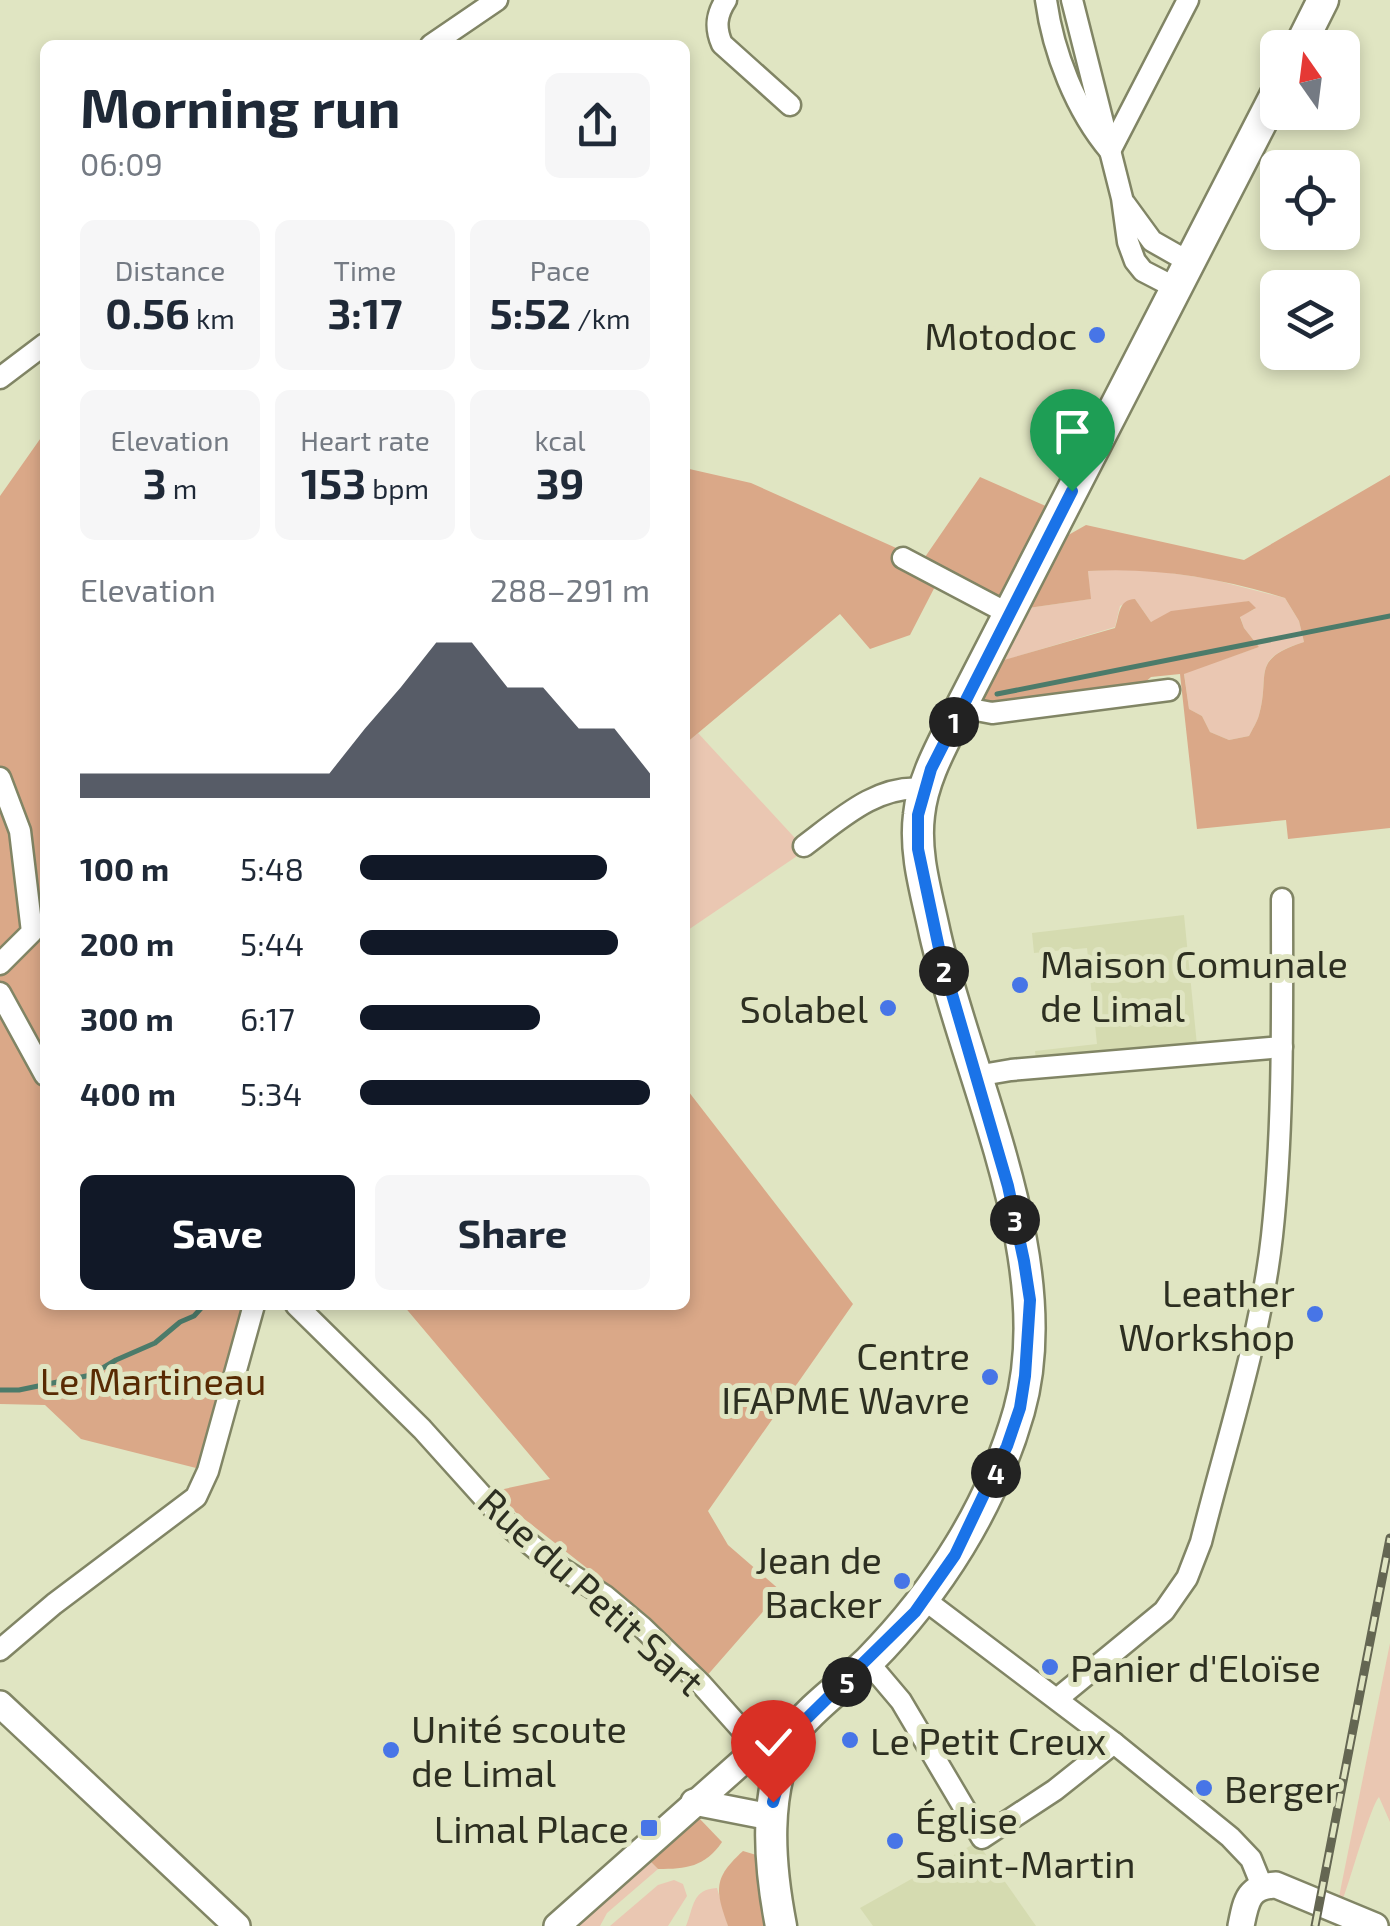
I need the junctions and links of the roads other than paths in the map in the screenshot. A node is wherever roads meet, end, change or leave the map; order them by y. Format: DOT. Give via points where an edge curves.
graph roads {
  1 [pos="496,0"];
  2 [pos="726,0"];
  3 [pos="1046,0"];
  4 [pos="1072,0"];
  5 [pos="1188,0"];
  6 [pos="1323,0"];
  7 [pos="1308,30"];
  8 [pos="438,40"];
  9 [pos="790,105"];
  10 [pos="1260,125"];
  11 [pos="1110,151"];
  12 [pos="1122,198"];
  13 [pos="1183,275"];
  14 [pos="40,348"];
  15 [pos="0,378"];
  16 [pos="904,558"];
  17 [pos="1009,614"];
  18 [pos="1169,690"];
  19 [pos="963,704"];
  20 [pos="0,778"];
  21 [pos="923,789"];
  22 [pos="804,846"];
  23 [pos="1282,899"];
  24 [pos="0,964"];
  25 [pos="0,993"];
  26 [pos="1282,1047"];
  27 [pos="40,1066"];
  28 [pos="976,1076"];
  29 [pos="253,1310"];
  30 [pos="301,1310"];
  31 [pos="926,1600"];
  32 [pos="0,1650"];
  33 [pos="868,1662"];
  34 [pos="1057,1699"];
  35 [pos="0,1704"];
  36 [pos="794,1731"];
  37 [pos="1114,1743"];
  38 [pos="760,1750"];
  39 [pos="687,1809"];
  40 [pos="770,1817"];
  41 [pos="1262,1886"];
  42 [pos="237,1926"];
  43 [pos="558,1926"];
  44 [pos="781,1926"];
  45 [pos="1241,1926"];
  46 [pos="1375,1926"];
  1 -- 8 [label="street"];
  2 -- 9 [label="street" via="716,30 722,44"];
  3 -- 11 [label="street" via="1088,124"];
  4 -- 11 [label="street"];
  5 -- 11 [label="street"];
  6 -- 7 [label="main road"];
  10 -- 13 [label="main road"];
  11 -- 12 [label="street"];
  12 -- 13 [label="street"];
  12 -- 13 [label="street" via="1135,261 1143,270"];
  13 -- 17 [label="main road"];
  14 -- 15 [label="street"];
  16 -- 17 [label="street"];
  17 -- 19 [label="main road"];
  18 -- 19 [label="street" via="992,712"];
  19 -- 21 [label="main road"];
  20 -- 24 [label="street" via="20,830 32,932"];
  21 -- 22 [label="street" via="879,794"];
  21 -- 28 [label="main road" via="918,849"];
  23 -- 26 [label="street"];
  25 -- 27 [label="street"];
  26 -- 28 [label="street"];
  26 -- 34 [label="street" via="1272,1236 1261,1304 1201,1542 1164,1611"];
  28 -- 31 [label="main road" via="1024,1261 1030,1337 1007,1446"];
  29 -- 32 [label="street" via="196,1497"];
  30 -- 38 [label="street, Rue du Petit Sart" via="514,1530 642,1627"];
  31 -- 33 [label="main road"];
  31 -- 34 [label="street"];
  33 -- 36 [label="main road"];
  33 -- 37 [label="street" via="910,1714 982,1838"];
  34 -- 37 [label="street"];
  35 -- 42 [label="street"];
  36 -- 38 [label="street"];
  36 -- 40 [label="main road"];
  37 -- 41 [label="street" via="1230,1837 1251,1859"];
  38 -- 39 [label="street"];
  39 -- 40 [label="street"];
  39 -- 43 [label="street"];
  40 -- 44 [label="main road"];
  41 -- 45 [label="street" via="1246,1902"];
  41 -- 46 [label="street" via="1287,1889"];
}
